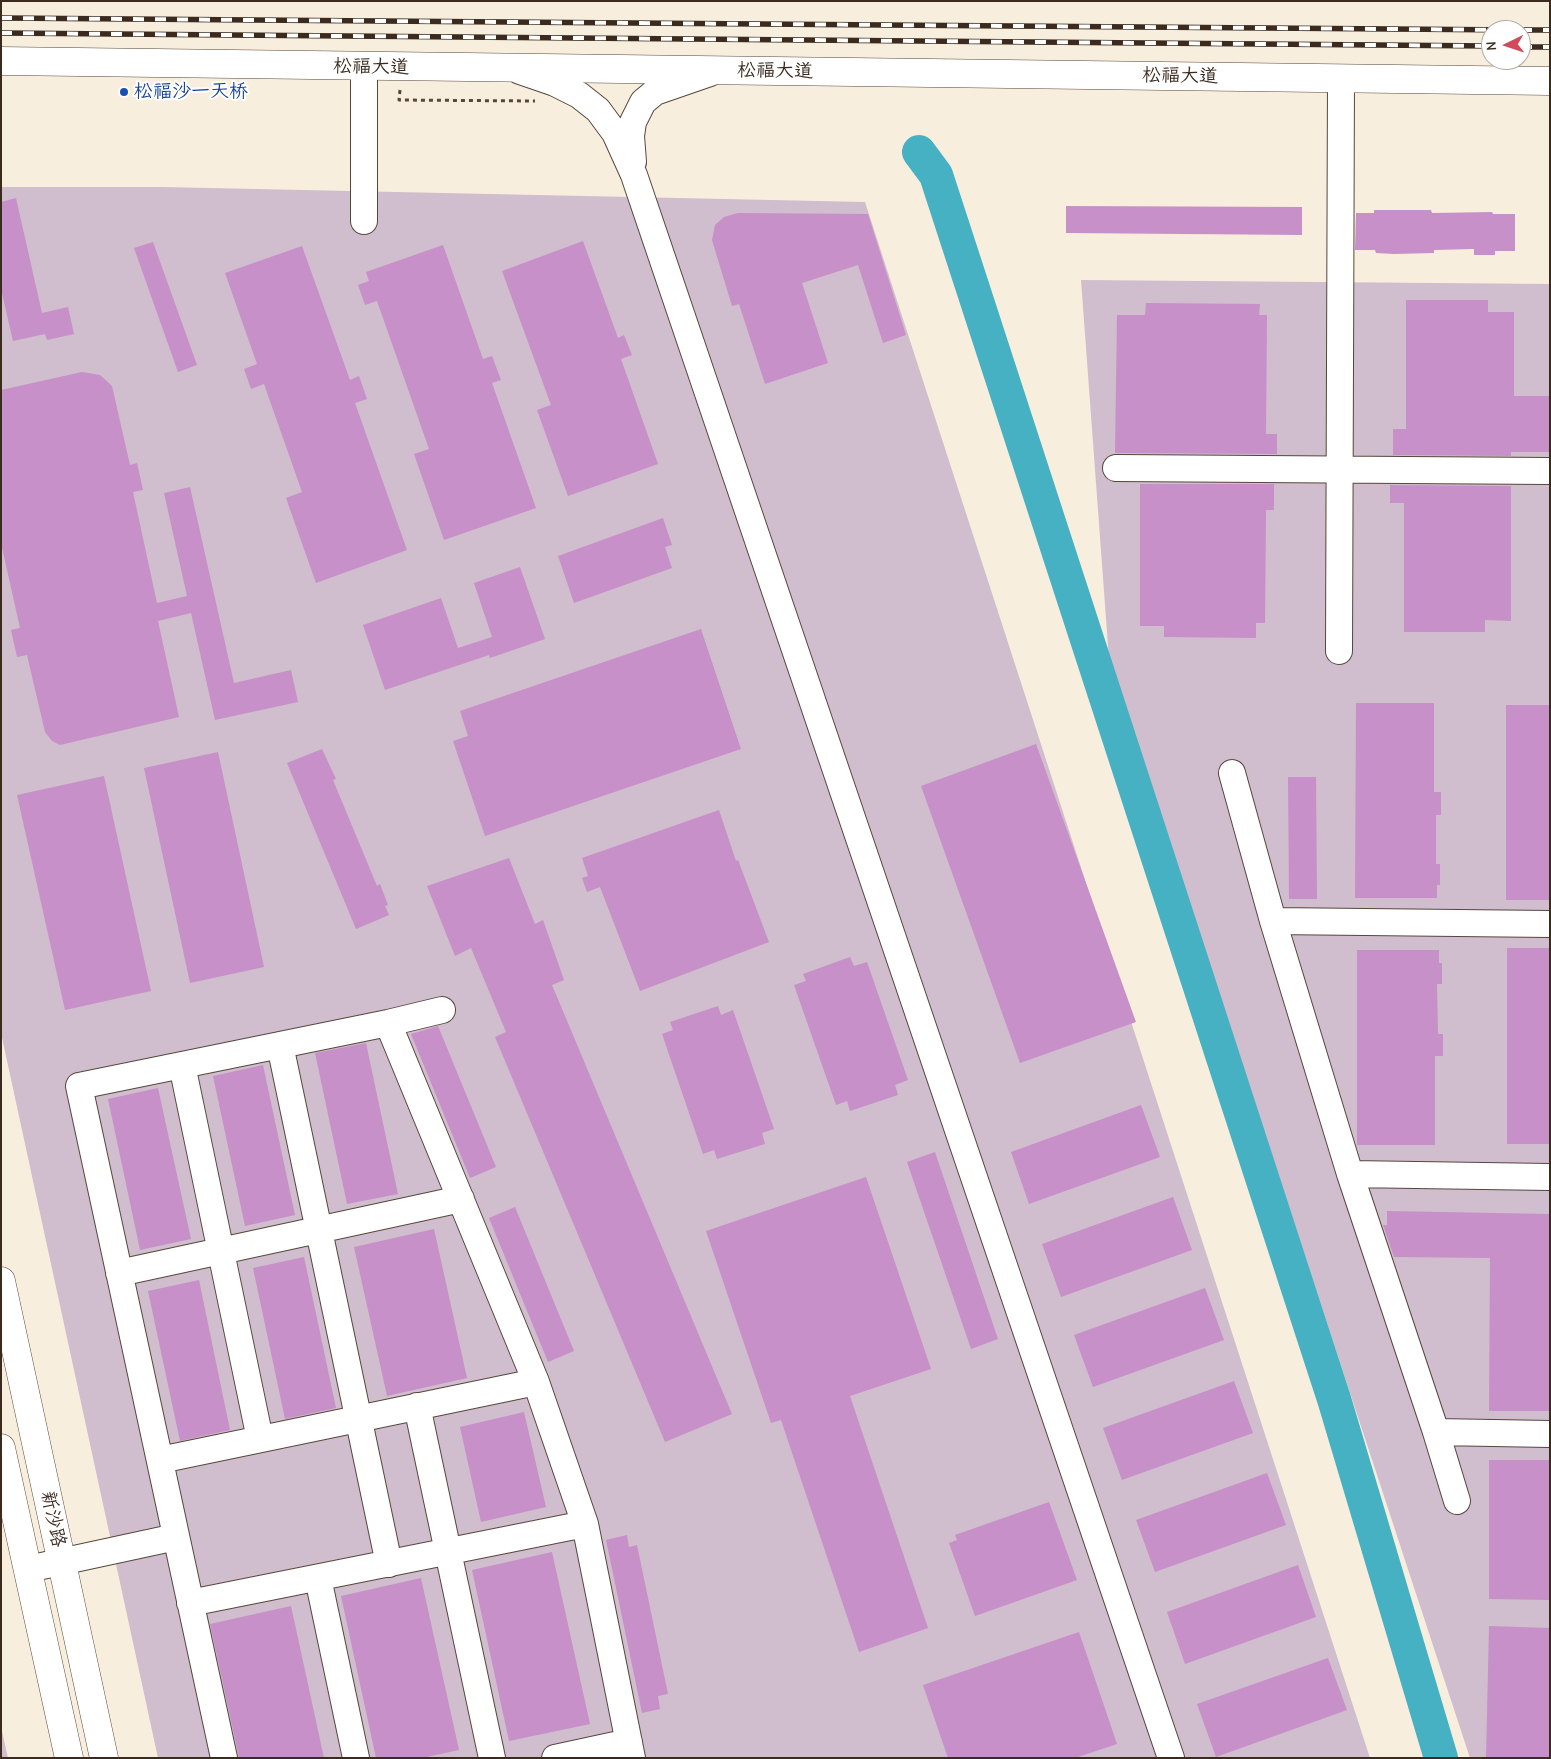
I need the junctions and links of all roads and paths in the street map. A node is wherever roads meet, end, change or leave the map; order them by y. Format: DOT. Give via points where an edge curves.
graph roads {
  1 [pos="1,62"];
  2 [pos="364,67"];
  3 [pos="512,68"];
  4 [pos="720,70"];
  5 [pos="1341,78"];
  6 [pos="1550,81"];
  7 [pos="400,90"];
  8 [pos="541,101"];
  9 [pos="634,175"];
  10 [pos="364,221"];
  11 [pos="1116,468"];
  12 [pos="1340,470"];
  13 [pos="1550,471"];
  14 [pos="1339,651"];
  15 [pos="1232,773"];
  16 [pos="1273,921"];
  17 [pos="1550,924"];
  18 [pos="442,1010"];
  19 [pos="388,1023"];
  20 [pos="280,1045"];
  21 [pos="182,1065"];
  22 [pos="1350,1174"];
  23 [pos="1550,1177"];
  24 [pos="461,1199"];
  25 [pos="319,1230"];
  26 [pos="221,1251"];
  27 [pos="120,1273"];
  28 [pos="1,1281"];
  29 [pos="536,1382"];
  30 [pos="417,1406"];
  31 [pos="358,1419"];
  32 [pos="1436,1432"];
  33 [pos="1550,1434"];
  34 [pos="260,1439"];
  35 [pos="1,1448"];
  36 [pos="160,1460"];
  37 [pos="1457,1502"];
  38 [pos="585,1524"];
  39 [pos="176,1536"];
  40 [pos="448,1551"];
  41 [pos="62,1562"];
  42 [pos="389,1564"];
  43 [pos="28,1569"];
  44 [pos="318,1578"];
  45 [pos="190,1604"];
  46 [pos="630,1750"];
  47 [pos="69,1758"];
  48 [pos="104,1758"];
  49 [pos="224,1758"];
  50 [pos="356,1758"];
  51 [pos="492,1758"];
  52 [pos="554,1758"];
  53 [pos="1171,1758"];
  1 -- 2 [label="main road, 松福大道"];
  2 -- 3 [label="main road, 松福大道"];
  2 -- 10 [label="street"];
  3 -- 4 [label="main road, 松福大道"];
  3 -- 9 [label="street" via="555,83 579,95 598,110 615,133"];
  4 -- 5 [label="main road, 松福大道"];
  4 -- 9 [label="street" via="671,85 643,102 633,122 631,136"];
  5 -- 6 [label="main road, 松福大道"];
  5 -- 12 [label="street"];
  7 -- 8 [label="path" via="400,100"];
  9 -- 53 [label="street"];
  11 -- 12 [label="street"];
  12 -- 13 [label="street"];
  12 -- 14 [label="street"];
  15 -- 16 [label="street"];
  16 -- 17 [label="street"];
  16 -- 22 [label="street"];
  18 -- 19 [label="street"];
  19 -- 20 [label="street"];
  19 -- 24 [label="street"];
  20 -- 21 [label="street"];
  20 -- 25 [label="street"];
  21 -- 26 [label="street"];
  21 -- 27 [label="street" via="79,1086"];
  22 -- 23 [label="street"];
  22 -- 32 [label="street"];
  24 -- 25 [label="street"];
  24 -- 29 [label="street"];
  25 -- 26 [label="street"];
  25 -- 31 [label="street"];
  26 -- 27 [label="street"];
  26 -- 34 [label="street"];
  27 -- 36 [label="street"];
  28 -- 41 [label="main road, 新沙路"];
  29 -- 30 [label="street"];
  29 -- 38 [label="street"];
  30 -- 31 [label="street"];
  30 -- 40 [label="street"];
  31 -- 34 [label="street"];
  31 -- 42 [label="street"];
  32 -- 33 [label="street"];
  32 -- 37 [label="street"];
  34 -- 36 [label="street"];
  35 -- 43 [label="main road, 新沙路"];
  36 -- 39 [label="street"];
  38 -- 40 [label="street"];
  38 -- 46 [label="street"];
  39 -- 41 [label="street"];
  39 -- 45 [label="street"];
  40 -- 42 [label="street"];
  40 -- 51 [label="street"];
  41 -- 43 [label="street"];
  41 -- 48 [label="main road, 新沙路"];
  42 -- 44 [label="street"];
  43 -- 47 [label="main road, 新沙路"];
  44 -- 45 [label="street"];
  44 -- 50 [label="street"];
  45 -- 49 [label="street"];
  46 -- 52 [label="street"];
}
